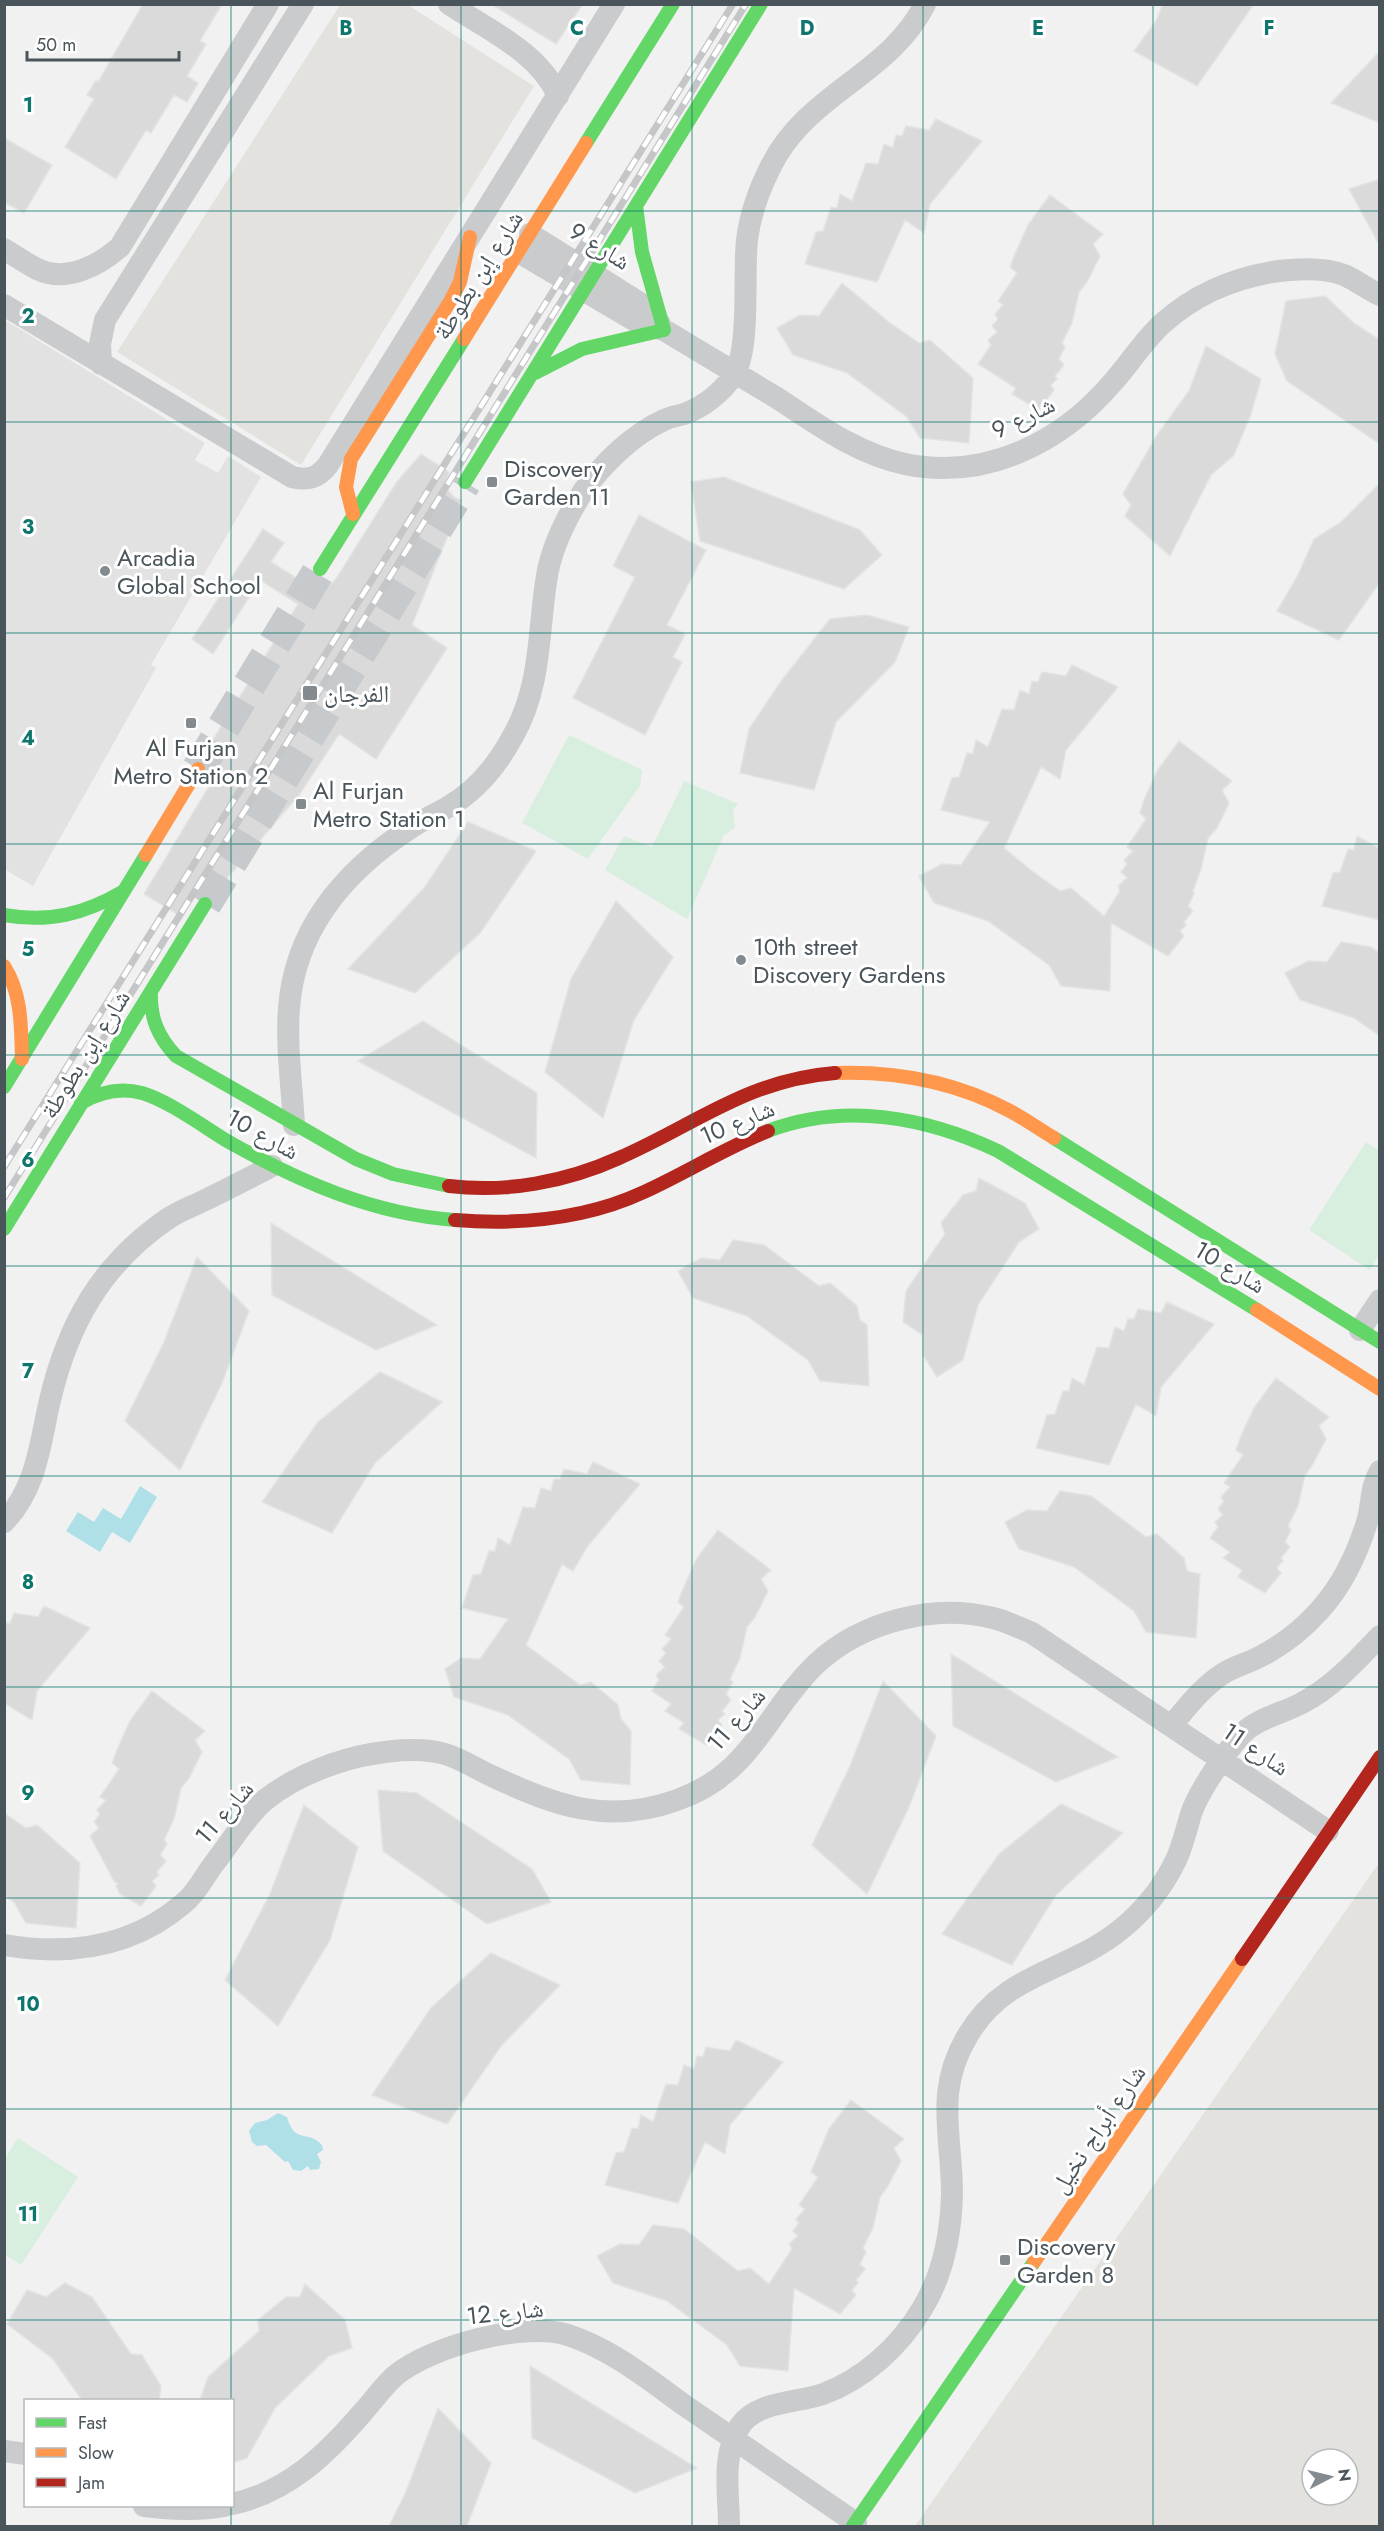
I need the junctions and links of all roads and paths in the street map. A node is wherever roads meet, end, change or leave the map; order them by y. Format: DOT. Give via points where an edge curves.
graph roads {
  1 [pos="268,4"];
  2 [pos="303,4"];
  3 [pos="449,4"];
  4 [pos="614,4"];
  5 [pos="673,4"];
  6 [pos="761,4"];
  7 [pos="925,4"];
  8 [pos="534,60"];
  9 [pos="579,62"];
  10 [pos="558,96"];
  11 [pos="636,206"];
  12 [pos="470,237"];
  13 [pos="525,244"];
  14 [pos="4,249"];
  15 [pos="589,283"];
  16 [pos="1380,295"];
  17 [pos="4,305"];
  18 [pos="105,320"];
  19 [pos="664,330"];
  20 [pos="66,343"];
  21 [pos="101,364"];
  22 [pos="736,373"];
  23 [pos="532,374"];
  24 [pos="465,482"];
  25 [pos="354,514"];
  26 [pos="320,569"];
  27 [pos="198,769"];
  28 [pos="124,891"];
  29 [pos="205,904"];
  30 [pos="4,915"];
  31 [pos="4,966"];
  32 [pos="151,992"];
  33 [pos="22,1059"];
  34 [pos="292,1086"];
  35 [pos="4,1087"];
  36 [pos="81,1103"];
  37 [pos="272,1112"];
  38 [pos="294,1125"];
  39 [pos="272,1166"];
  40 [pos="398,1176"];
  41 [pos="376,1209"];
  42 [pos="4,1229"];
  43 [pos="1380,1300"];
  44 [pos="1370,1336"];
  45 [pos="1337,1361"];
  46 [pos="1380,1373"];
  47 [pos="1380,1389"];
  48 [pos="1380,1471"];
  49 [pos="4,1522"];
  50 [pos="1380,1636"];
  51 [pos="1172,1725"];
  52 [pos="1380,1757"];
  53 [pos="1224,1760"];
  54 [pos="1329,1831"];
  55 [pos="4,1945"];
  56 [pos="734,2439"];
  57 [pos="4,2451"];
  58 [pos="24,2454"];
  59 [pos="234,2504"];
  60 [pos="157,2507"];
  61 [pos="215,2507"];
  62 [pos="855,2525"];
  63 [pos="729,2526"];
  1 -- 14 [label="street" via="120,247 87,269 63,273 39,270"];
  2 -- 18 [label="street"];
  3 -- 8 [label="street"];
  4 -- 9 [label="street"];
  5 -- 13 [label="street, شارع إبن بطوطة"];
  6 -- 11 [label="street"];
  7 -- 22 [label="street" via="900,42 819,105 793,132 772,164 756,199 747,236 744,324"];
  8 -- 9 [label="street" via="556,64"];
  8 -- 10 [label="street"];
  9 -- 10 [label="street"];
  10 -- 12 [label="street"];
  11 -- 15 [label="street"];
  11 -- 19 [label="street" via="642,252"];
  12 -- 21 [label="street" via="328,465 312,478 292,477"];
  12 -- 25 [label="street" via="460,282 451,300 351,459 345,493"];
  13 -- 15 [label="street, شارع 9"];
  13 -- 25 [label="street, شارع إبن بطوطة"];
  15 -- 19 [label="street, شارع 9" via="639,323"];
  15 -- 23 [label="street"];
  16 -- 22 [label="street, شارع 9" via="1342,274 1312,270 1272,272 1223,285 1197,298 1161,325 1070,425 1021,453 979,464 934,467 883,458 834,435"];
  17 -- 20 [label="street"];
  18 -- 20 [label="street"];
  18 -- 21 [label="street"];
  19 -- 22 [label="street, شارع 9"];
  19 -- 23 [label="street" via="598,342"];
  20 -- 21 [label="street"];
  22 -- 34 [label="street" via="704,403 664,420 615,453 583,493 551,559 527,705 498,761 452,805 389,842 361,864 321,911 299,957 293,981 288,1031"];
  23 -- 24 [label="street"];
  25 -- 26 [label="street, شارع إبن بطوطة"];
  27 -- 28 [label="street"];
  28 -- 30 [label="street" via="75,916 48,920"];
  28 -- 33 [label="street"];
  29 -- 32 [label="street, شارع إبن بطوطة"];
  31 -- 33 [label="street" via="16,991"];
  32 -- 36 [label="street, شارع إبن بطوطة"];
  32 -- 37 [label="street, شارع 10" via="152,1020 165,1046"];
  33 -- 35 [label="street"];
  34 -- 37 [label="street"];
  34 -- 38 [label="street"];
  36 -- 39 [label="street, شارع 10" via="107,1090 137,1091"];
  36 -- 42 [label="street, شارع إبن بطوطة"];
  37 -- 38 [label="street, شارع 10"];
  38 -- 40 [label="street, شارع 10" via="322,1143"];
  39 -- 41 [label="street, شارع 10"];
  39 -- 49 [label="street" via="168,1219 133,1246 102,1279 78,1317 60,1358 36,1469 22,1498"];
  40 -- 41 [label="street" via="382,1189"];
  40 -- 44 [label="street, شارع 10" via="475,1188 516,1187 564,1179 621,1157 736,1097 796,1078 863,1073 902,1076 944,1085 1009,1110"];
  41 -- 45 [label="street, شارع 10" via="476,1222 577,1213 626,1200 746,1139 786,1125 827,1117 902,1118 939,1125 998,1151"];
  43 -- 44 [label="street"];
  45 -- 46 [label="street"];
  45 -- 47 [label="street, شارع 10"];
  48 -- 51 [label="street" via="1373,1482 1368,1517 1357,1551 1319,1611 1274,1649 1210,1682"];
  50 -- 53 [label="street" via="1346,1672 1305,1702 1244,1732"];
  51 -- 53 [label="street, شارع 11"];
  51 -- 55 [label="street, شارع 11" via="1032,1632 993,1618 927,1614 894,1621 836,1649 816,1665 734,1766 679,1800 640,1810 590,1812 536,1797 445,1754 370,1754 312,1772 264,1801 186,1902 127,1936 65,1951"];
  52 -- 54 [label="street, شارع أبراج نخيل"];
  53 -- 54 [label="street, شارع 11"];
  53 -- 56 [label="street" via="1198,1797 1177,1859 1149,1904 1119,1931 1092,1948 1027,1979 988,2008 968,2035 954,2065 947,2098 950,2224 942,2268 923,2308 897,2344 863,2373 824,2394 752,2414"];
  54 -- 62 [label="street, شارع أبراج نخيل"];
  56 -- 59 [label="street, شارع 12" via="590,2343 566,2334 506,2334 449,2347 404,2369 311,2466 283,2486"];
  56 -- 62 [label="street, شارع 12"];
  56 -- 63 [label="street" via="727,2479"];
  57 -- 58 [label="street"];
  60 -- 61 [label="street"];
}
